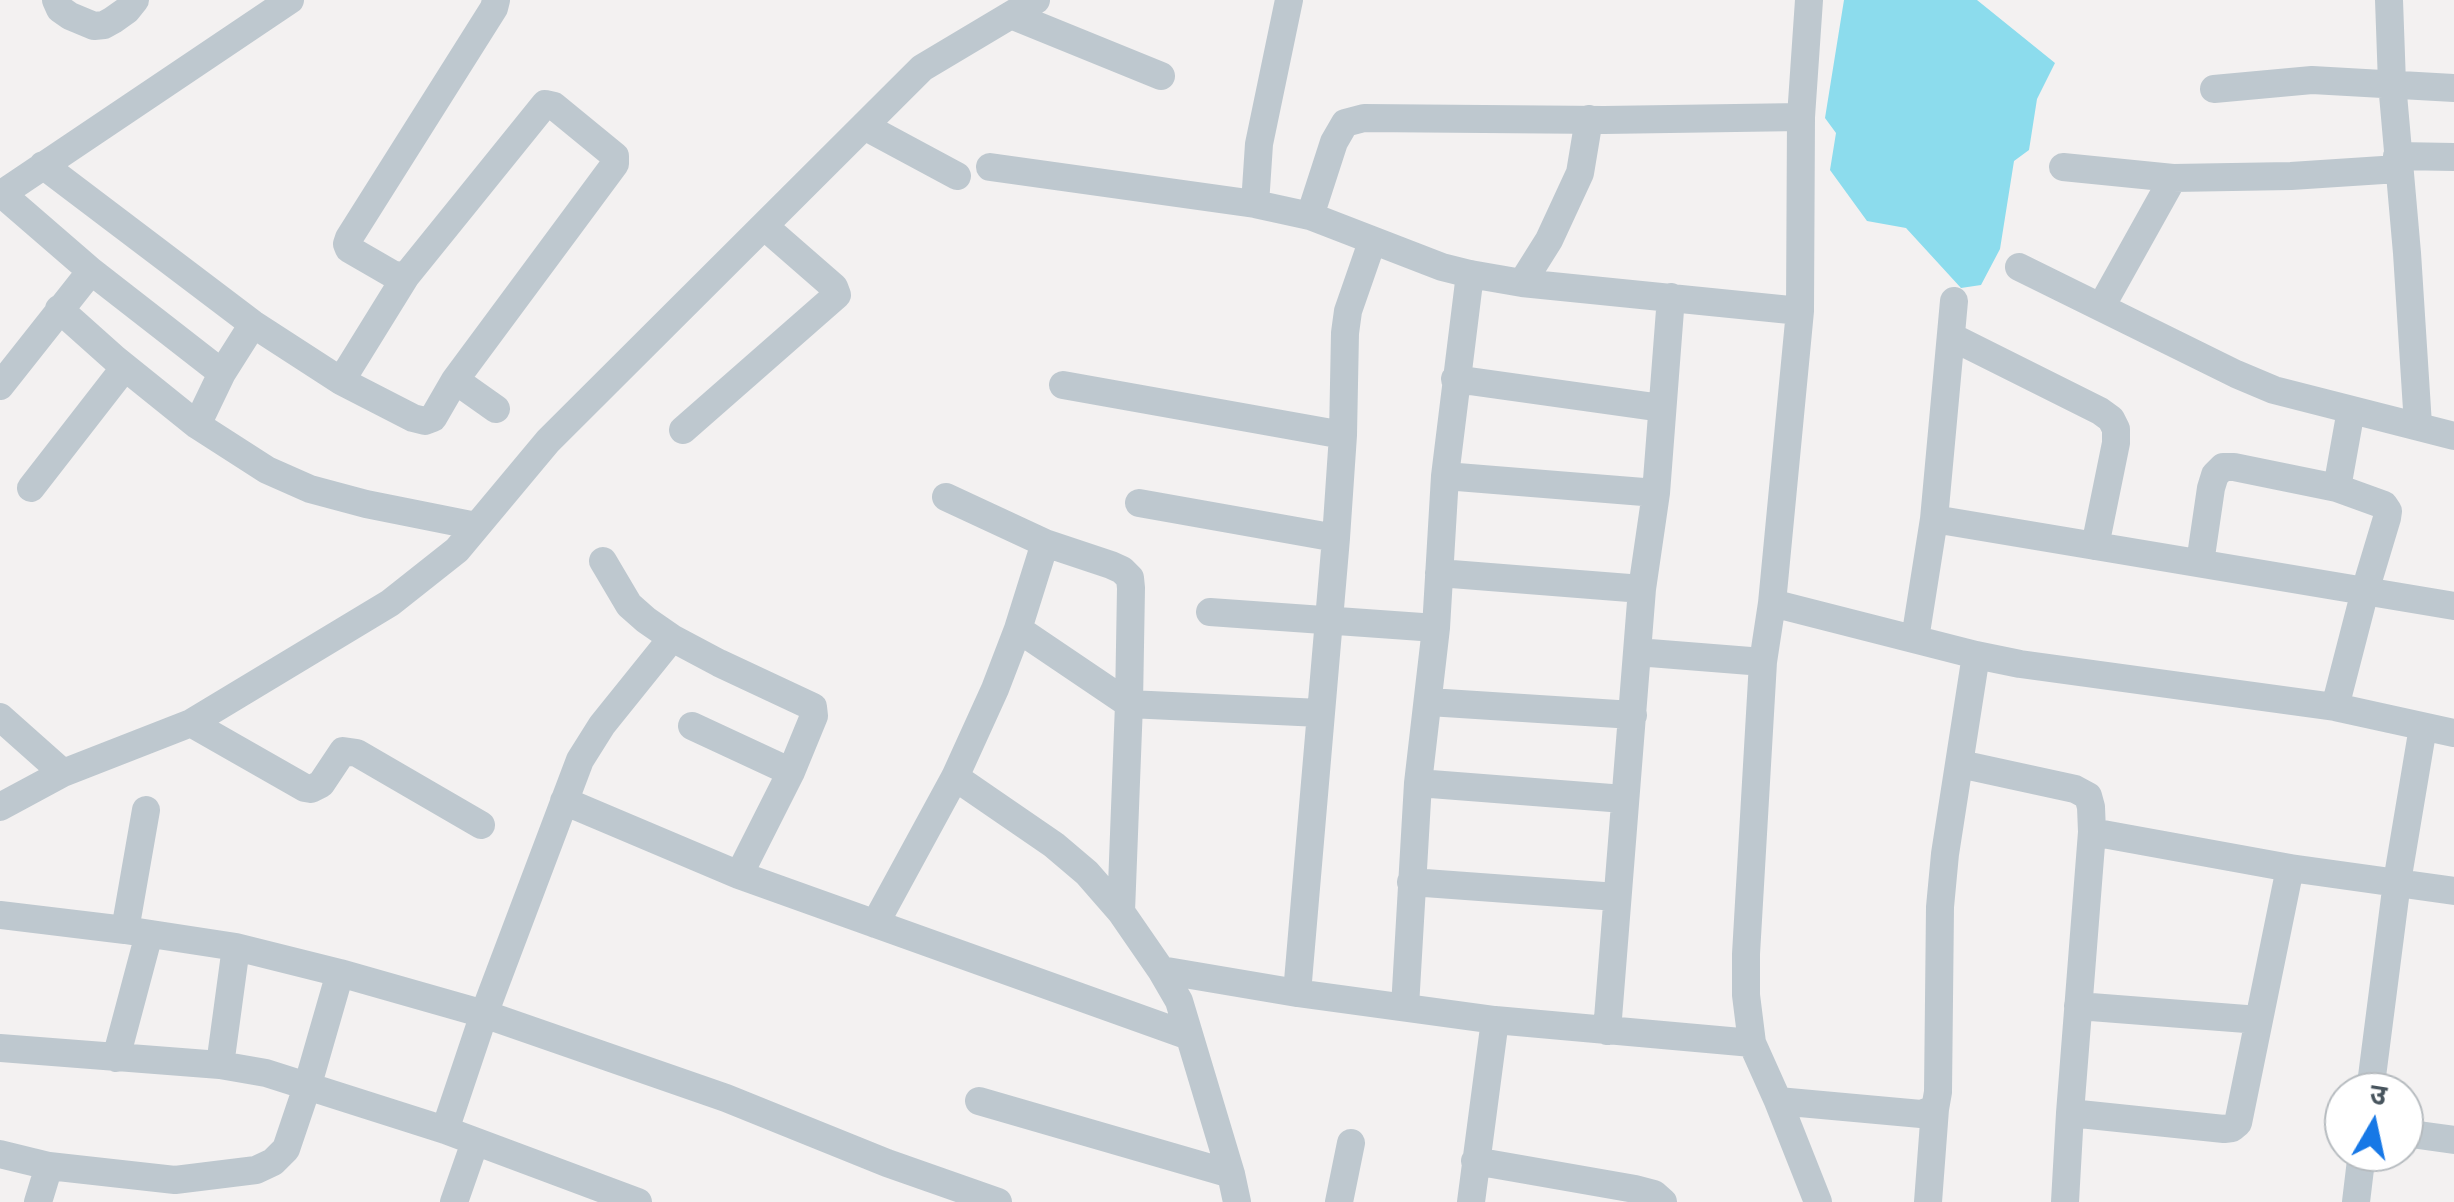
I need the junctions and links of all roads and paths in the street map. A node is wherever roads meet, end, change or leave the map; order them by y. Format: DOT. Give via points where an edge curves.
graph roads {
  1 [pos="56,0"];
  2 [pos="135,0"];
  3 [pos="290,0"];
  4 [pos="496,0"];
  5 [pos="1036,0"];
  6 [pos="1290,0"];
  7 [pos="1808,0"];
  8 [pos="2388,0"];
  9 [pos="1011,15"];
  10 [pos="1161,76"];
  11 [pos="2392,82"];
  12 [pos="2454,88"];
  13 [pos="2214,90"];
  14 [pos="1801,117"];
  15 [pos="1596,119"];
  16 [pos="864,126"];
  17 [pos="2454,157"];
  18 [pos="2398,162"];
  19 [pos="42,165"];
  20 [pos="990,167"];
  21 [pos="2064,167"];
  22 [pos="957,176"];
  23 [pos="2174,178"];
  24 [pos="1,194"];
  25 [pos="1255,204"];
  26 [pos="1310,216"];
  27 [pos="764,226"];
  28 [pos="1372,242"];
  29 [pos="2019,267"];
  30 [pos="91,271"];
  31 [pos="1470,274"];
  32 [pos="406,276"];
  33 [pos="1522,283"];
  34 [pos="1671,297"];
  35 [pos="1954,302"];
  36 [pos="2101,307"];
  37 [pos="59,309"];
  38 [pos="1800,311"];
  39 [pos="253,324"];
  40 [pos="1952,337"];
  41 [pos="125,367"];
  42 [pos="222,373"];
  43 [pos="1456,379"];
  44 [pos="455,380"];
  45 [pos="341,381"];
  46 [pos="1063,385"];
  47 [pos="0,386"];
  48 [pos="1662,408"];
  49 [pos="496,409"];
  50 [pos="2351,410"];
  51 [pos="197,425"];
  52 [pos="2418,425"];
  53 [pos="683,430"];
  54 [pos="1343,434"];
  55 [pos="2454,436"];
  56 [pos="1445,476"];
  57 [pos="32,488"];
  58 [pos="2337,488"];
  59 [pos="1656,493"];
  60 [pos="946,498"];
  61 [pos="1139,504"];
  62 [pos="1934,519"];
  63 [pos="476,526"];
  64 [pos="1336,538"];
  65 [pos="1044,543"];
  66 [pos="2095,546"];
  67 [pos="602,560"];
  68 [pos="2200,564"];
  69 [pos="1439,574"];
  70 [pos="1642,589"];
  71 [pos="2365,591"];
  72 [pos="1772,603"];
  73 [pos="2454,606"];
  74 [pos="1210,612"];
  75 [pos="1329,619"];
  76 [pos="1436,628"];
  77 [pos="1018,629"];
  78 [pos="672,638"];
  79 [pos="1916,639"];
  80 [pos="1638,652"];
  81 [pos="1976,656"];
  82 [pos="1763,662"];
  83 [pos="1429,702"];
  84 [pos="1129,704"];
  85 [pos="2335,708"];
  86 [pos="1320,714"];
  87 [pos="1633,715"];
  88 [pos="0,717"];
  89 [pos="191,723"];
  90 [pos="692,726"];
  91 [pos="2423,726"];
  92 [pos="2454,733"];
  93 [pos="1960,764"];
  94 [pos="791,772"];
  95 [pos="64,773"];
  96 [pos="955,776"];
  97 [pos="1418,783"];
  98 [pos="1624,799"];
  99 [pos="564,801"];
  100 [pos="0,807"];
  101 [pos="146,810"];
  102 [pos="482,824"];
  103 [pos="2092,832"];
  104 [pos="2290,868"];
  105 [pos="739,875"];
  106 [pos="1411,882"];
  107 [pos="2397,882"];
  108 [pos="2454,891"];
  109 [pos="1616,897"];
  110 [pos="1121,912"];
  111 [pos="0,915"];
  112 [pos="875,924"];
  113 [pos="137,932"];
  114 [pos="236,947"];
  115 [pos="1160,970"];
  116 [pos="340,973"];
  117 [pos="1297,993"];
  118 [pos="2078,1006"];
  119 [pos="1405,1007"];
  120 [pos="484,1014"];
  121 [pos="1495,1020"];
  122 [pos="2259,1020"];
  123 [pos="1608,1031"];
  124 [pos="1189,1036"];
  125 [pos="1752,1043"];
  126 [pos="0,1048"];
  127 [pos="116,1058"];
  128 [pos="220,1065"];
  129 [pos="2373,1072"];
  130 [pos="308,1084"];
  131 [pos="979,1100"];
  132 [pos="1778,1102"];
  133 [pos="1934,1109"];
  134 [pos="2070,1113"];
  135 [pos="445,1130"];
  136 [pos="2424,1136"];
  137 [pos="2454,1140"];
  138 [pos="475,1142"];
  139 [pos="1350,1143"];
  140 [pos="0,1154"];
  141 [pos="1476,1161"];
  142 [pos="49,1166"];
  143 [pos="2360,1172"];
  144 [pos="1231,1174"];
  145 [pos="171,1191"];
  146 [pos="988,1200"];
  147 [pos="38,1202"];
  148 [pos="454,1202"];
  149 [pos="638,1202"];
  150 [pos="1238,1202"];
  151 [pos="1338,1202"];
  152 [pos="1470,1202"];
  153 [pos="1663,1202"];
  154 [pos="1818,1202"];
  155 [pos="1928,1202"];
  156 [pos="2065,1202"];
  157 [pos="2356,1202"];
  1 -- 2 [label="street" via="70,16 94,26 114,20"];
  3 -- 19 [label="street"];
  4 -- 32 [label="street" via="347,244 394,276"];
  5 -- 9 [label="street"];
  6 -- 25 [label="street" via="1259,144"];
  7 -- 14 [label="street"];
  8 -- 11 [label="street"];
  9 -- 10 [label="street"];
  9 -- 16 [label="street" via="922,68"];
  11 -- 12 [label="street"];
  11 -- 13 [label="street" via="2312,80"];
  11 -- 18 [label="street"];
  14 -- 15 [label="street"];
  14 -- 38 [label="street"];
  15 -- 26 [label="street" via="1344,122"];
  15 -- 33 [label="street" via="1580,173"];
  16 -- 22 [label="street"];
  16 -- 27 [label="street"];
  17 -- 18 [label="street"];
  18 -- 23 [label="street" via="2292,176"];
  18 -- 52 [label="street"];
  19 -- 24 [label="street"];
  19 -- 39 [label="street"];
  20 -- 25 [label="street"];
  21 -- 23 [label="street"];
  23 -- 36 [label="street"];
  24 -- 30 [label="street"];
  25 -- 26 [label="street"];
  26 -- 28 [label="street"];
  27 -- 53 [label="street" via="837,295"];
  27 -- 63 [label="street" via="548,441"];
  28 -- 31 [label="street"];
  28 -- 54 [label="street" via="1347,322"];
  29 -- 36 [label="street"];
  30 -- 37 [label="street"];
  30 -- 42 [label="street"];
  31 -- 33 [label="street"];
  31 -- 43 [label="street"];
  32 -- 44 [label="street" via="544,104 615,156 614,168"];
  32 -- 45 [label="street"];
  33 -- 34 [label="street"];
  34 -- 38 [label="street"];
  34 -- 48 [label="street"];
  35 -- 40 [label="street"];
  36 -- 50 [label="street" via="2249,380"];
  37 -- 41 [label="street"];
  37 -- 47 [label="street"];
  38 -- 72 [label="street"];
  39 -- 42 [label="street"];
  39 -- 45 [label="street"];
  40 -- 62 [label="street"];
  40 -- 66 [label="street" via="2112,419 2116,443"];
  41 -- 51 [label="street"];
  41 -- 57 [label="street"];
  42 -- 51 [label="street"];
  43 -- 48 [label="street"];
  43 -- 56 [label="street"];
  44 -- 45 [label="street" via="426,422"];
  44 -- 49 [label="street"];
  46 -- 54 [label="street"];
  48 -- 59 [label="street"];
  50 -- 52 [label="street"];
  50 -- 58 [label="street"];
  51 -- 63 [label="street" via="310,489"];
  52 -- 55 [label="street"];
  54 -- 64 [label="street"];
  56 -- 59 [label="street"];
  56 -- 69 [label="street"];
  58 -- 68 [label="street" via="2223,467 2211,488"];
  58 -- 71 [label="street" via="2388,510"];
  59 -- 70 [label="street"];
  60 -- 65 [label="street"];
  61 -- 64 [label="street"];
  62 -- 66 [label="street"];
  62 -- 79 [label="street"];
  63 -- 89 [label="street" via="390,603"];
  64 -- 75 [label="street"];
  65 -- 77 [label="street"];
  65 -- 84 [label="street" via="1111,564 1130,578"];
  66 -- 68 [label="street"];
  67 -- 78 [label="street" via="629,605"];
  68 -- 71 [label="street"];
  69 -- 70 [label="street"];
  69 -- 76 [label="street"];
  70 -- 80 [label="street"];
  71 -- 73 [label="street"];
  71 -- 85 [label="street"];
  72 -- 79 [label="street"];
  72 -- 82 [label="street"];
  74 -- 75 [label="street"];
  75 -- 76 [label="street"];
  75 -- 86 [label="street"];
  76 -- 83 [label="street"];
  77 -- 84 [label="street"];
  77 -- 96 [label="street"];
  78 -- 94 [label="street" via="813,707"];
  78 -- 99 [label="street" via="592,740"];
  79 -- 81 [label="street"];
  80 -- 82 [label="street"];
  80 -- 87 [label="street"];
  81 -- 85 [label="street"];
  81 -- 93 [label="street"];
  82 -- 125 [label="street" via="1746,954"];
  83 -- 87 [label="street"];
  83 -- 97 [label="street"];
  84 -- 86 [label="street"];
  84 -- 110 [label="street"];
  85 -- 91 [label="street"];
  86 -- 117 [label="street"];
  87 -- 98 [label="street"];
  88 -- 95 [label="street"];
  89 -- 95 [label="street"];
  89 -- 102 [label="street" via="311,790 342,751 357,753"];
  90 -- 94 [label="street"];
  91 -- 92 [label="street"];
  91 -- 107 [label="street"];
  93 -- 103 [label="street" via="2083,792"];
  93 -- 133 [label="street" via="1940,907"];
  94 -- 105 [label="street"];
  95 -- 100 [label="street"];
  96 -- 110 [label="street" via="1054,845"];
  96 -- 112 [label="street"];
  97 -- 98 [label="street"];
  97 -- 106 [label="street"];
  98 -- 109 [label="street"];
  99 -- 105 [label="street"];
  99 -- 120 [label="street"];
  101 -- 113 [label="street"];
  103 -- 104 [label="street"];
  103 -- 118 [label="street"];
  104 -- 107 [label="street"];
  104 -- 122 [label="street"];
  105 -- 112 [label="street"];
  106 -- 109 [label="street"];
  106 -- 119 [label="street"];
  107 -- 108 [label="street"];
  107 -- 129 [label="street"];
  109 -- 123 [label="street"];
  110 -- 115 [label="street"];
  111 -- 113 [label="street"];
  112 -- 124 [label="street"];
  113 -- 114 [label="street"];
  113 -- 127 [label="street"];
  114 -- 116 [label="street"];
  114 -- 128 [label="street"];
  115 -- 117 [label="street"];
  115 -- 124 [label="street"];
  116 -- 120 [label="street"];
  116 -- 130 [label="street"];
  117 -- 119 [label="street"];
  118 -- 122 [label="street"];
  118 -- 134 [label="street"];
  119 -- 121 [label="street"];
  120 -- 135 [label="street"];
  120 -- 146 [label="street" via="743,1104"];
  121 -- 123 [label="street"];
  121 -- 141 [label="street"];
  122 -- 134 [label="street" via="2232,1128"];
  123 -- 125 [label="street"];
  124 -- 144 [label="street"];
  125 -- 132 [label="street"];
  126 -- 127 [label="street"];
  127 -- 128 [label="street"];
  128 -- 130 [label="street"];
  130 -- 135 [label="street"];
  130 -- 145 [label="street" via="286,1149 272,1162"];
  131 -- 144 [label="street"];
  132 -- 133 [label="street" via="1921,1114"];
  132 -- 154 [label="street"];
  133 -- 155 [label="street"];
  134 -- 156 [label="street"];
  135 -- 138 [label="street"];
  136 -- 137 [label="street"];
  138 -- 148 [label="street"];
  138 -- 149 [label="street"];
  139 -- 151 [label="street"];
  140 -- 142 [label="street"];
  141 -- 152 [label="street"];
  141 -- 153 [label="street" via="1635,1189"];
  142 -- 145 [label="street"];
  142 -- 147 [label="street"];
  143 -- 157 [label="street"];
  144 -- 150 [label="street"];
}
